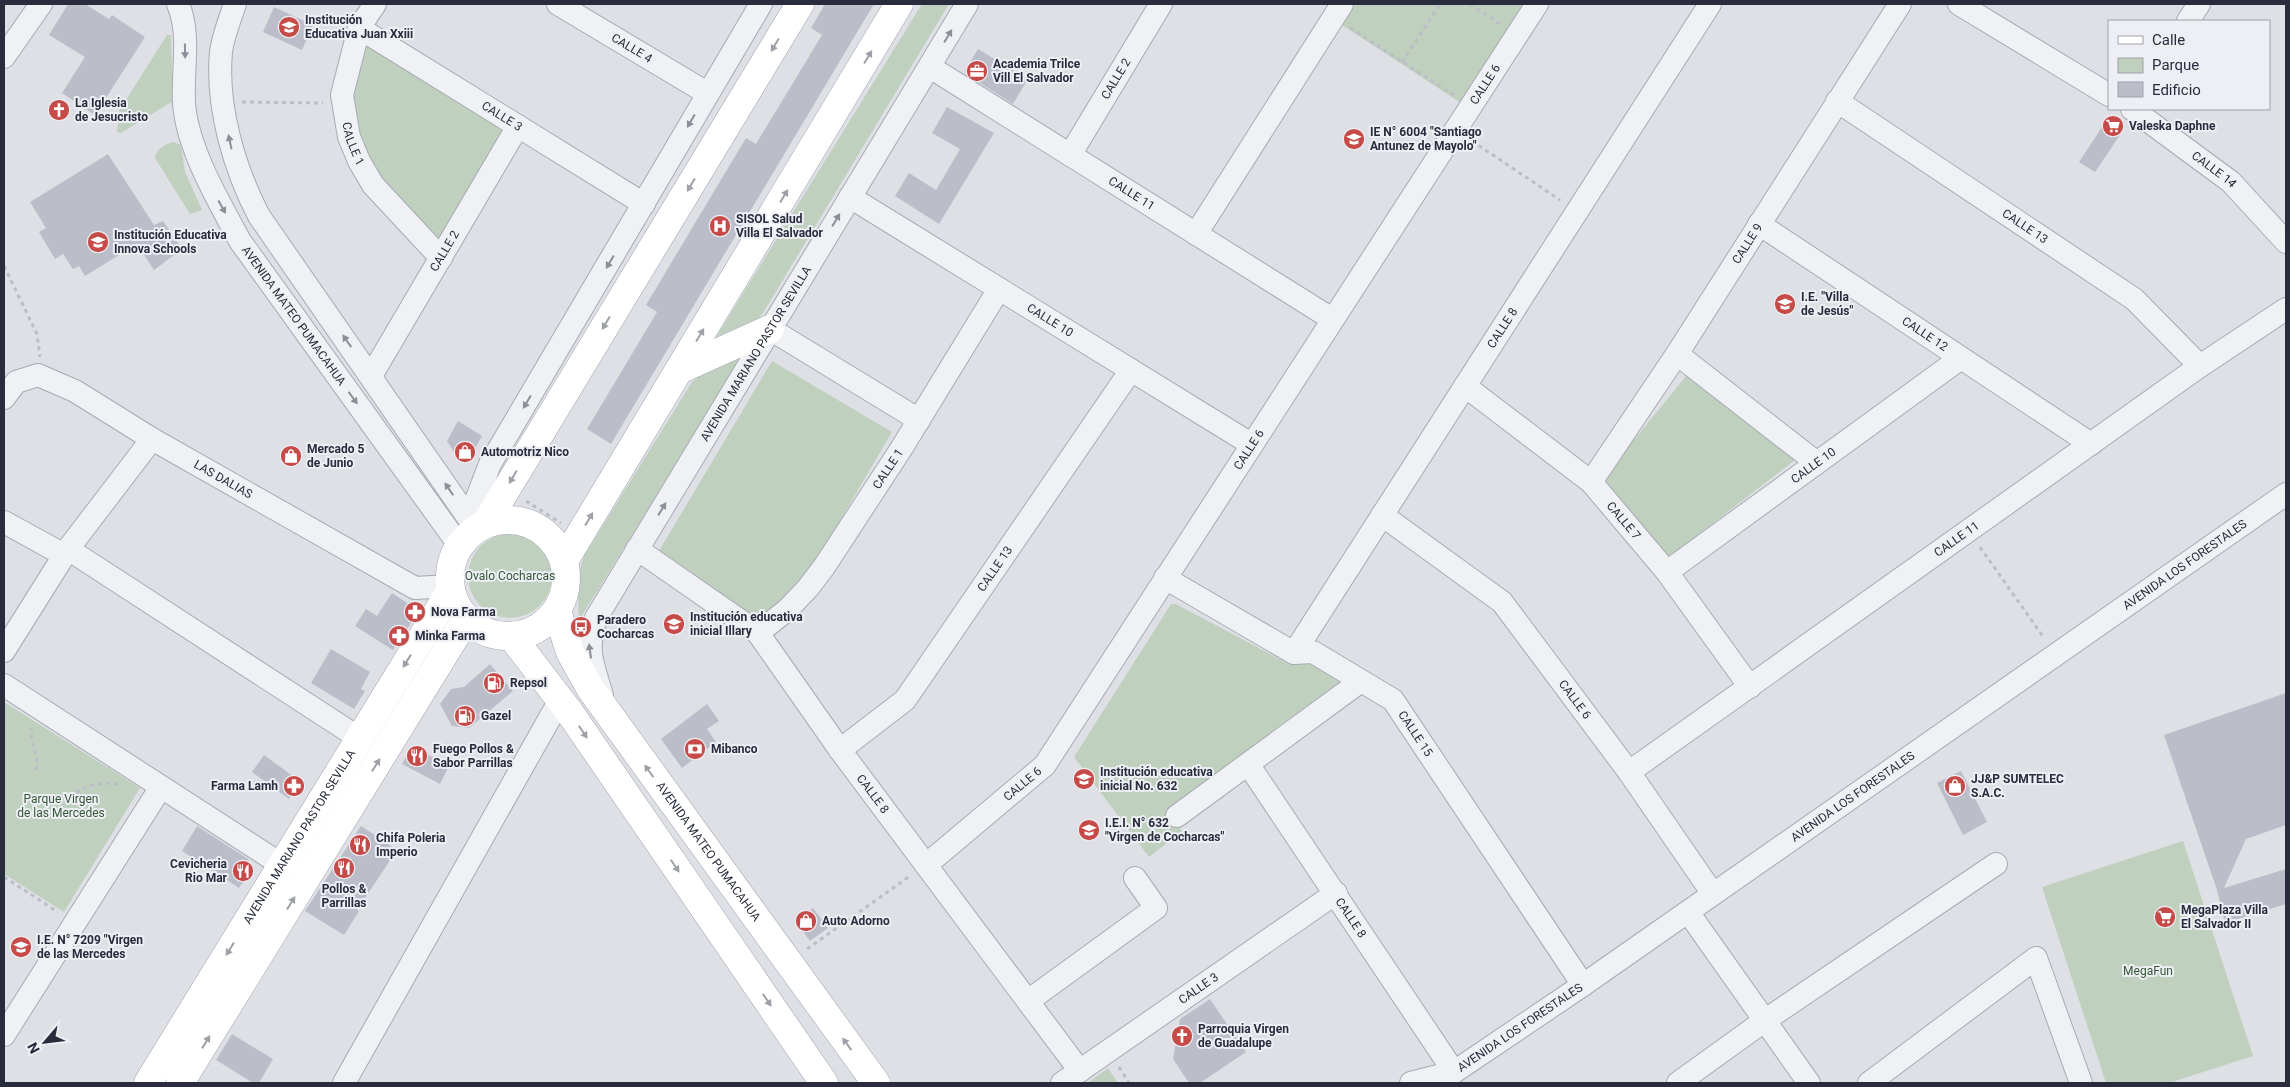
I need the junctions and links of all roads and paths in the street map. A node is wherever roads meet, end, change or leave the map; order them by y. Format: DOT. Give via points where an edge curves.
graph roads {
  1 [pos="40,4"];
  2 [pos="178,4"];
  3 [pos="235,4"];
  4 [pos="375,4"];
  5 [pos="558,4"];
  6 [pos="760,4"];
  7 [pos="800,4"];
  8 [pos="900,4"];
  9 [pos="967,4"];
  10 [pos="1161,4"];
  11 [pos="1440,4"];
  12 [pos="1470,4"];
  13 [pos="1536,4"];
  14 [pos="1710,4"];
  15 [pos="1900,4"];
  16 [pos="1959,4"];
  17 [pos="2199,4"];
  18 [pos="1347,11"];
  19 [pos="2189,20"];
  20 [pos="360,28"];
  21 [pos="1504,28"];
  22 [pos="4,57"];
  23 [pos="1402,62"];
  24 [pos="930,67"];
  25 [pos="707,93"];
  26 [pos="2108,94"];
  27 [pos="1459,98"];
  28 [pos="1837,101"];
  29 [pos="224,102"];
  30 [pos="343,103"];
  31 [pos="2134,110"];
  32 [pos="518,126"];
  33 [pos="1455,129"];
  34 [pos="1070,155"];
  35 [pos="850,197"];
  36 [pos="644,204"];
  37 [pos="1577,211"];
  38 [pos="1759,224"];
  39 [pos="1196,234"];
  40 [pos="2286,242"];
  41 [pos="441,258"];
  42 [pos="4,266"];
  43 [pos="999,289"];
  44 [pos="2286,309"];
  45 [pos="1332,319"];
  46 [pos="770,329"];
  47 [pos="1677,354"];
  48 [pos="1961,358"];
  49 [pos="2200,366"];
  50 [pos="679,370"];
  51 [pos="1131,370"];
  52 [pos="371,376"];
  53 [pos="44,377"];
  54 [pos="1466,386"];
  55 [pos="4,398"];
  56 [pos="919,420"];
  57 [pos="152,439"];
  58 [pos="1251,444"];
  59 [pos="2091,444"];
  60 [pos="1816,463"];
  61 [pos="1592,482"];
  62 [pos="506,488"];
  63 [pos="2286,494"];
  64 [pos="1382,515"];
  65 [pos="4,522"];
  66 [pos="475,531"];
  67 [pos="1969,531"];
  68 [pos="580,535"];
  69 [pos="637,549"];
  70 [pos="66,552"];
  71 [pos="564,561"];
  72 [pos="1667,572"];
  73 [pos="1165,578"];
  74 [pos="450,588"];
  75 [pos="557,611"];
  76 [pos="466,619"];
  77 [pos="758,633"];
  78 [pos="512,637"];
  79 [pos="4,650"];
  80 [pos="1294,653"];
  81 [pos="2055,655"];
  82 [pos="1362,681"];
  83 [pos="4,685"];
  84 [pos="1750,687"];
  85 [pos="560,700"];
  86 [pos="608,715"];
  87 [pos="34,723"];
  88 [pos="359,738"];
  89 [pos="840,750"];
  90 [pos="1248,764"];
  91 [pos="1629,772"];
  92 [pos="35,774"];
  93 [pos="122,784"];
  94 [pos="161,787"];
  95 [pos="70,798"];
  96 [pos="1177,816"];
  97 [pos="1996,864"];
  98 [pos="282,865"];
  99 [pos="926,865"];
  100 [pos="4,878"];
  101 [pos="1135,878"];
  102 [pos="1336,893"];
  103 [pos="1713,894"];
  104 [pos="1688,912"];
  105 [pos="75,922"];
  106 [pos="789,962"];
  107 [pos="1582,985"];
  108 [pos="1028,1001"];
  109 [pos="1764,1021"];
  110 [pos="4,1034"];
  111 [pos="1454,1072"];
  112 [pos="1071,1077"];
  113 [pos="148,1083"];
  114 [pos="180,1083"];
  115 [pos="344,1083"];
  116 [pos="824,1083"];
  117 [pos="876,1083"];
  118 [pos="1411,1083"];
  119 [pos="1678,1083"];
  120 [pos="1809,1083"];
  121 [pos="1869,1083"];
  122 [pos="2081,1083"];
  1 -- 22 [label="street"];
  2 -- 66 [label="street, AVENIDA MATEO PUMACAHUA, one-way" via="185,34 184,104 195,148 240,241"];
  3 -- 29 [label="street" via="221,52"];
  4 -- 20 [label="street, CALLE 1"];
  5 -- 25 [label="street, CALLE 4"];
  6 -- 25 [label="street"];
  7 -- 62 [label="main road, one-way"];
  50 -- 8 [label="main road, one-way"];
  24 -- 9 [label="street, AVENIDA MARIANO PASTOR SEVILLA, one-way"];
  10 -- 34 [label="street, CALLE 2"];
  11 -- 23 [label="path"];
  12 -- 21 [label="path"];
  13 -- 33 [label="street, CALLE 6"];
  14 -- 37 [label="street, CALLE 8"];
  15 -- 28 [label="street, CALLE 9"];
  16 -- 26 [label="street"];
  17 -- 19 [label="street"];
  18 -- 23 [label="path" via="1347,26"];
  18 -- 39 [label="street"];
  20 -- 30 [label="street, CALLE 1" via="342,95"];
  20 -- 32 [label="street, CALLE 3"];
  23 -- 27 [label="path"];
  24 -- 34 [label="street, CALLE 11"];
  24 -- 35 [label="street, AVENIDA MARIANO PASTOR SEVILLA"];
  25 -- 36 [label="street, one-way"];
  28 -- 38 [label="street, CALLE 9"];
  28 -- 49 [label="street, CALLE 13" via="2134,299"];
  29 -- 30 [label="path"];
  52 -- 29 [label="street, one-way" via="259,216 244,188 234,158"];
  30 -- 41 [label="street, CALLE 1" via="349,137 374,186"];
  31 -- 40 [label="street, CALLE 14" via="2231,182"];
  32 -- 36 [label="street, CALLE 3"];
  32 -- 41 [label="street, CALLE 2"];
  33 -- 37 [label="path"];
  33 -- 45 [label="street, CALLE 6"];
  34 -- 39 [label="street, CALLE 11"];
  35 -- 43 [label="street, CALLE 10"];
  46 -- 35 [label="street, AVENIDA MARIANO PASTOR SEVILLA, one-way"];
  36 -- 66 [label="street, one-way" via="490,464 475,503"];
  37 -- 54 [label="street, CALLE 8"];
  38 -- 47 [label="street, CALLE 9"];
  38 -- 48 [label="street, CALLE 12"];
  39 -- 45 [label="street, CALLE 11"];
  41 -- 52 [label="street, CALLE 2"];
  42 -- 53 [label="path" via="37,334"];
  43 -- 51 [label="street, CALLE 10"];
  43 -- 56 [label="street, CALLE 1"];
  44 -- 49 [label="street, CALLE 11"];
  45 -- 58 [label="street, CALLE 6"];
  46 -- 50 [label="main road"];
  46 -- 56 [label="street"];
  69 -- 46 [label="street, AVENIDA MARIANO PASTOR SEVILLA, one-way"];
  47 -- 60 [label="street"];
  47 -- 61 [label="street, CALLE 9"];
  48 -- 59 [label="street, CALLE 12"];
  48 -- 60 [label="street, CALLE 10"];
  49 -- 59 [label="street, CALLE 11"];
  68 -- 50 [label="main road, one-way"];
  51 -- 58 [label="street, CALLE 10"];
  51 -- 89 [label="street, CALLE 13" via="905,700"];
  66 -- 52 [label="street, one-way"];
  53 -- 55 [label="street" via="38,374 21,379"];
  53 -- 57 [label="street, LAS DALIAS" via="75,391"];
  54 -- 61 [label="street, CALLE 7"];
  54 -- 64 [label="street, CALLE 8"];
  56 -- 77 [label="street, CALLE 1" via="808,588"];
  57 -- 70 [label="street"];
  57 -- 74 [label="street, LAS DALIAS" via="414,588"];
  58 -- 73 [label="street, CALLE 6"];
  59 -- 67 [label="street, CALLE 11"];
  60 -- 72 [label="street, CALLE 10"];
  61 -- 72 [label="street, CALLE 7"];
  62 -- 66 [label="main road"];
  62 -- 68 [label="path"];
  63 -- 81 [label="street, AVENIDA LOS FORESTALES"];
  64 -- 80 [label="street, CALLE 8"];
  64 -- 91 [label="street, CALLE 6" via="1502,602"];
  65 -- 70 [label="street"];
  66 -- 71 [label="main road" via="514,520 530,524 557,546"];
  66 -- 74 [label="main road" via="453,559"];
  67 -- 81 [label="path"];
  67 -- 84 [label="street, CALLE 11"];
  68 -- 71 [label="main road"];
  69 -- 77 [label="street, CALLE 8"];
  86 -- 69 [label="street, AVENIDA MARIANO PASTOR SEVILLA, one-way" via="589,639 596,618"];
  70 -- 79 [label="street"];
  70 -- 88 [label="street"];
  71 -- 75 [label="main road" via="566,587"];
  72 -- 84 [label="street, CALLE 7"];
  73 -- 80 [label="street, CALLE 15"];
  73 -- 99 [label="street, CALLE 6" via="1045,764"];
  74 -- 76 [label="main road" via="456,606"];
  74 -- 88 [label="main road, AVENIDA MARIANO PASTOR SEVILLA, one-way"];
  75 -- 78 [label="main road" via="546,624 530,633"];
  75 -- 86 [label="main road, AVENIDA MATEO PUMACAHUA" via="570,652"];
  76 -- 78 [label="main road" via="479,630 495,636"];
  114 -- 76 [label="main road, one-way"];
  77 -- 89 [label="street, CALLE 8"];
  78 -- 85 [label="main road"];
  80 -- 82 [label="street, CALLE 15" via="1313,652"];
  81 -- 103 [label="street, AVENIDA LOS FORESTALES"];
  82 -- 90 [label="street"];
  82 -- 107 [label="street, CALLE 15" via="1393,700"];
  83 -- 94 [label="street"];
  84 -- 91 [label="street, CALLE 11"];
  85 -- 115 [label="street"];
  85 -- 116 [label="main road, one-way"];
  106 -- 86 [label="main road, AVENIDA MATEO PUMACAHUA, one-way"];
  87 -- 92 [label="path" via="32,740 38,762"];
  88 -- 98 [label="main road, AVENIDA MARIANO PASTOR SEVILLA"];
  89 -- 99 [label="street, CALLE 8"];
  90 -- 96 [label="street"];
  90 -- 102 [label="street, CALLE 8"];
  91 -- 103 [label="street, CALLE 6"];
  93 -- 95 [label="path" via="90,786 78,790"];
  94 -- 98 [label="street"];
  94 -- 105 [label="street"];
  97 -- 109 [label="street"];
  98 -- 113 [label="main road, AVENIDA MARIANO PASTOR SEVILLA, one-way"];
  99 -- 106 [label="path"];
  99 -- 108 [label="street, CALLE 8"];
  100 -- 105 [label="path"];
  101 -- 108 [label="street" via="1156,908"];
  102 -- 111 [label="street, CALLE 8"];
  102 -- 112 [label="street, CALLE 3"];
  103 -- 104 [label="street, AVENIDA LOS FORESTALES"];
  104 -- 107 [label="street, AVENIDA LOS FORESTALES"];
  104 -- 109 [label="street"];
  105 -- 110 [label="street"];
  117 -- 106 [label="main road, AVENIDA MATEO PUMACAHUA, one-way"];
  107 -- 111 [label="street, AVENIDA LOS FORESTALES"];
  108 -- 112 [label="street, CALLE 8"];
  109 -- 119 [label="street"];
  109 -- 120 [label="street"];
  111 -- 118 [label="street, AVENIDA LOS FORESTALES"];
  121 -- 122 [label="street" via="2036,958"];
}
